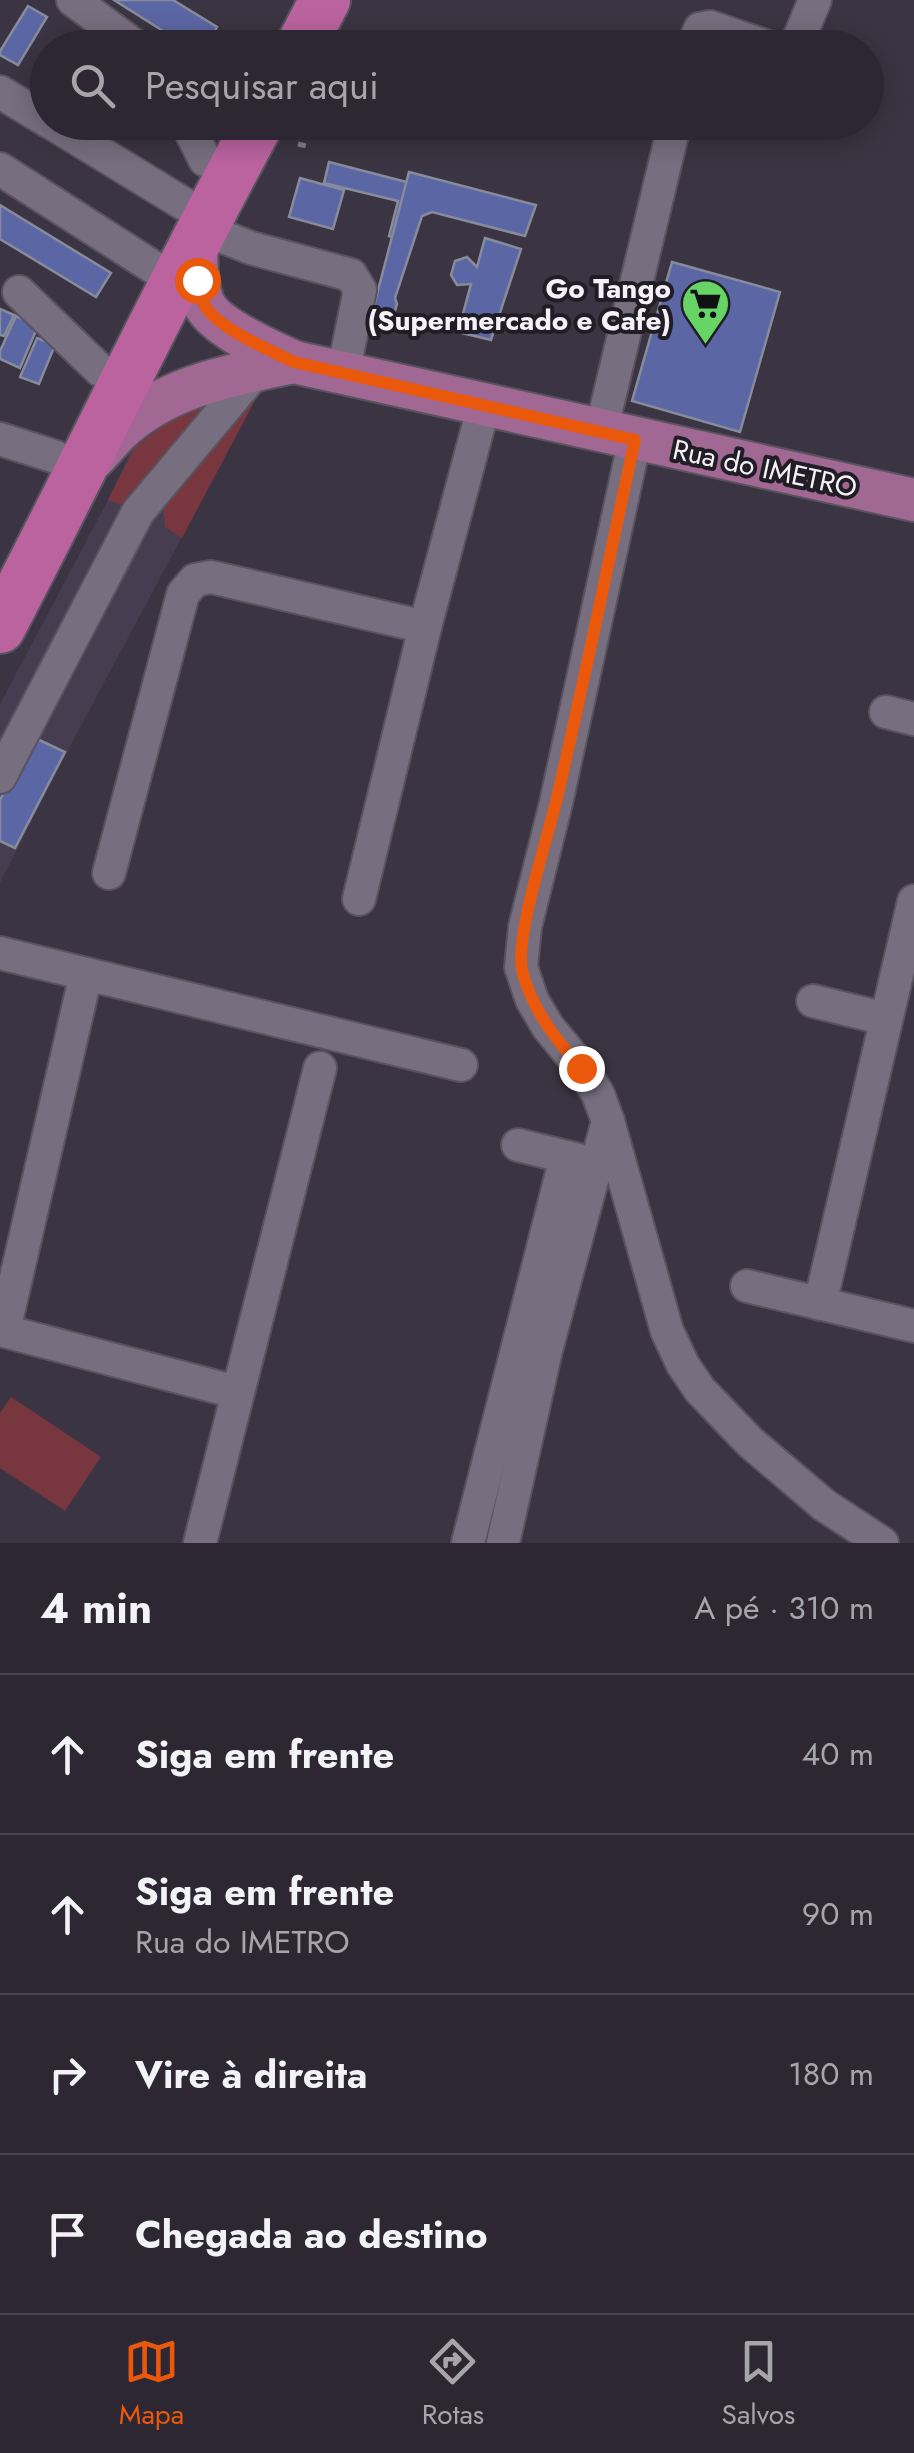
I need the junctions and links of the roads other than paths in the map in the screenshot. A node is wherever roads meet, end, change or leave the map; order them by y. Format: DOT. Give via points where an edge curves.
graph roads {
  1 [pos="73,0"];
  2 [pos="290,0"];
  3 [pos="325,0"];
  4 [pos="814,0"];
  5 [pos="114,30"];
  6 [pos="274,30"];
  7 [pos="309,30"];
  8 [pos="802,30"];
  9 [pos="0,92"];
  10 [pos="30,110"];
  11 [pos="96,140"];
  12 [pos="266,140"];
  13 [pos="671,140"];
  14 [pos="0,168"];
  15 [pos="200,180"];
  16 [pos="153,267"];
  17 [pos="18,292"];
  18 [pos="304,368"];
  19 [pos="100,370"];
  20 [pos="484,405"];
  21 [pos="618,436"];
  22 [pos="0,439"];
  23 [pos="67,467"];
  24 [pos="914,500"];
  25 [pos="0,565"];
  26 [pos="425,627"];
  27 [pos="0,628"];
  28 [pos="0,777"];
  29 [pos="109,873"];
  30 [pos="359,899"];
  31 [pos="914,900"];
  32 [pos="0,952"];
  33 [pos="86,974"];
  34 [pos="813,1001"];
  35 [pos="886,1020"];
  36 [pos="461,1065"];
  37 [pos="320,1068"];
  38 [pos="608,1121"];
  39 [pos="518,1145"];
  40 [pos="581,1161"];
  41 [pos="747,1286"];
  42 [pos="820,1304"];
  43 [pos="914,1326"];
  44 [pos="2,1330"];
  45 [pos="236,1392"];
  46 [pos="200,1543"];
  47 [pos="468,1543"];
  48 [pos="504,1543"];
  49 [pos="882,1543"];
  1 -- 5 [label="street"];
  2 -- 6 [label="highway"];
  3 -- 7 [label="highway"];
  4 -- 8 [label="street"];
  9 -- 10 [label="street"];
  11 -- 15 [label="street"];
  12 -- 15 [label="highway"];
  13 -- 21 [label="street"];
  14 -- 16 [label="street"];
  15 -- 16 [label="highway"];
  15 -- 18 [label="main road" via="197,280 204,305 214,318"];
  15 -- 18 [label="street" via="252,248 356,281 360,290"];
  15 -- 23 [label="highway"];
  16 -- 19 [label="highway"];
  17 -- 19 [label="street"];
  18 -- 20 [label="main road, Rua do IMETRO"];
  18 -- 23 [label="main road" via="233,373 200,383 163,399"];
  18 -- 28 [label="street" via="138,512"];
  19 -- 23 [label="highway"];
  20 -- 21 [label="main road, Rua do IMETRO"];
  20 -- 26 [label="street"];
  21 -- 24 [label="main road, Rua do IMETRO"];
  21 -- 38 [label="street" via="521,967 532,1000 598,1094"];
  22 -- 23 [label="street"];
  23 -- 25 [label="highway"];
  23 -- 27 [label="highway"];
  26 -- 29 [label="street" via="211,577 196,580 183,594"];
  26 -- 30 [label="street"];
  31 -- 35 [label="street"];
  32 -- 33 [label="street"];
  33 -- 36 [label="street"];
  33 -- 44 [label="street"];
  34 -- 35 [label="street"];
  35 -- 42 [label="street"];
  37 -- 45 [label="street"];
  38 -- 40 [label="street"];
  38 -- 49 [label="street" via="667,1331 683,1365 750,1442 824,1505"];
  39 -- 40 [label="street"];
  40 -- 47 [label="street"];
  40 -- 48 [label="street"];
  41 -- 42 [label="street"];
  42 -- 43 [label="street"];
  44 -- 45 [label="street"];
  45 -- 46 [label="street"];
}
